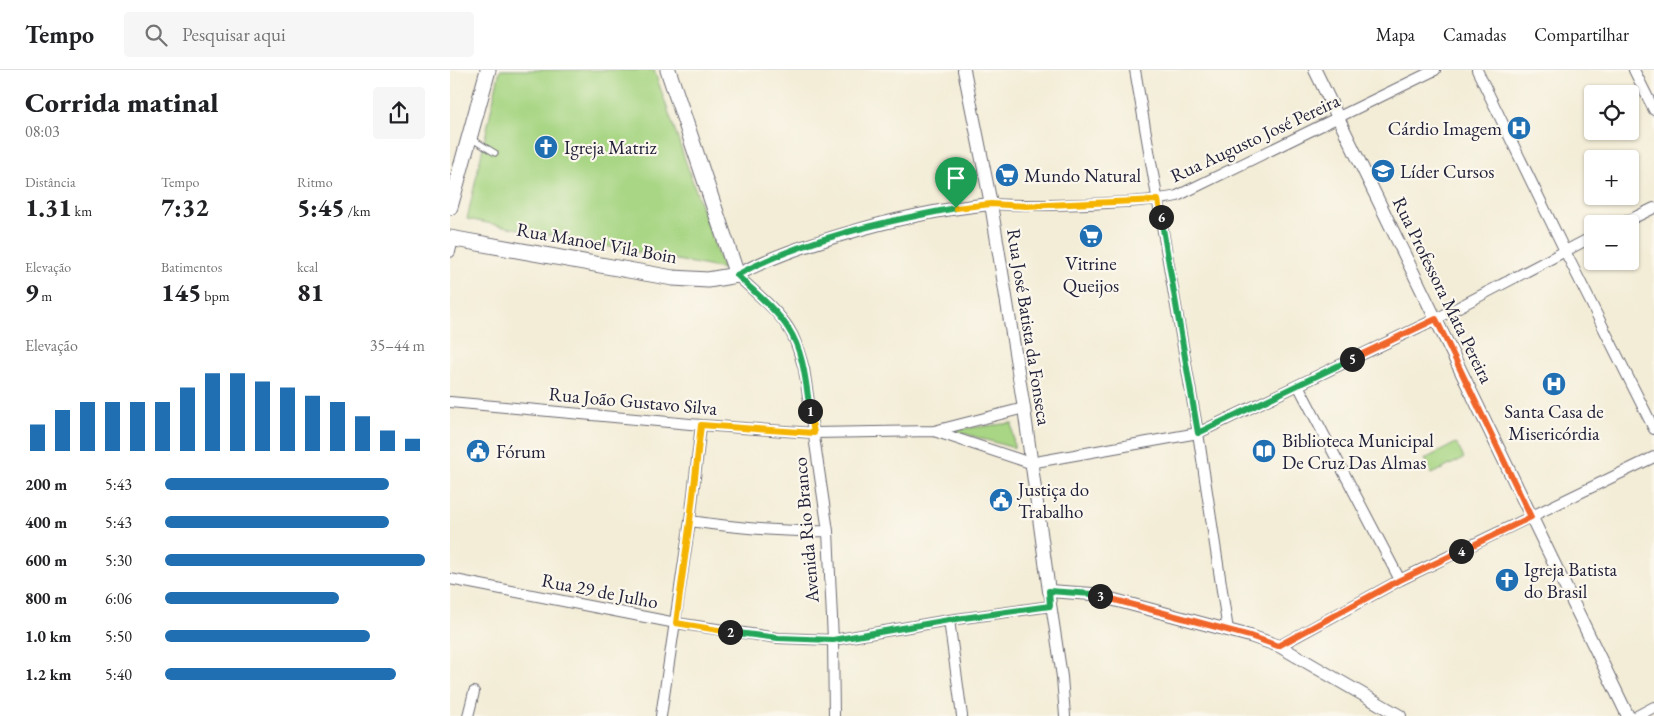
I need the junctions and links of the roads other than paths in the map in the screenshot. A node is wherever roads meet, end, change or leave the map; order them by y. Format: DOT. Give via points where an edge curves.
graph roads {
  1 [pos="488,70"];
  2 [pos="668,70"];
  3 [pos="964,70"];
  4 [pos="1135,70"];
  5 [pos="1315,70"];
  6 [pos="1435,70"];
  7 [pos="1478,70"];
  8 [pos="1634,70"];
  9 [pos="1654,110"];
  10 [pos="1339,118"];
  11 [pos="469,137"];
  12 [pos="495,153"];
  13 [pos="1158,200"];
  14 [pos="991,204"];
  15 [pos="450,207"];
  16 [pos="1654,208"];
  17 [pos="1639,215"];
  18 [pos="1584,241"];
  19 [pos="451,243"];
  20 [pos="1565,251"];
  21 [pos="737,275"];
  22 [pos="1436,319"];
  23 [pos="1298,385"];
  24 [pos="450,402"];
  25 [pos="1024,408"];
  26 [pos="701,425"];
  27 [pos="1654,429"];
  28 [pos="934,431"];
  29 [pos="814,433"];
  30 [pos="1198,433"];
  31 [pos="1654,457"];
  32 [pos="1030,463"];
  33 [pos="1531,517"];
  34 [pos="690,521"];
  35 [pos="828,531"];
  36 [pos="450,579"];
  37 [pos="1400,580"];
  38 [pos="1049,591"];
  39 [pos="1050,606"];
  40 [pos="949,620"];
  41 [pos="676,623"];
  42 [pos="1228,630"];
  43 [pos="833,640"];
  44 [pos="1278,646"];
  45 [pos="474,692"];
  46 [pos="1654,707"];
  47 [pos="468,716"];
  48 [pos="661,716"];
  49 [pos="834,716"];
  50 [pos="962,716"];
  51 [pos="1065,716"];
  52 [pos="1400,716"];
  53 [pos="1628,716"];
  54 [pos="1637,716"];
  1 -- 11 [label="main road"];
  2 -- 21 [label="main road"];
  3 -- 14 [label="street, Rua José Batista da Fonseca"];
  4 -- 13 [label="street"];
  5 -- 10 [label="street, Rua Professora Mata Pereira"];
  6 -- 10 [label="street, Rua Augusto José Pereira"];
  7 -- 20 [label="street"];
  8 -- 9 [label="street"];
  10 -- 13 [label="street, Rua Augusto José Pereira" via="1193,189"];
  10 -- 22 [label="street, Rua Professora Mata Pereira"];
  11 -- 12 [label="lane"];
  11 -- 15 [label="main road"];
  13 -- 14 [label="street, Rua Augusto José Pereira" via="1026,206"];
  13 -- 30 [label="street"];
  14 -- 21 [label="street" via="875,225 787,251"];
  14 -- 25 [label="street, Rua José Batista da Fonseca"];
  16 -- 17 [label="street"];
  18 -- 20 [label="street"];
  19 -- 21 [label="main road, Rua Manoel Vila Boin" via="673,278 708,280"];
  20 -- 22 [label="street"];
  20 -- 27 [label="street"];
  21 -- 29 [label="street, Avenida Rio Branco" via="789,329 804,369"];
  22 -- 23 [label="street"];
  22 -- 33 [label="street, Rua Professora Mata Pereira"];
  23 -- 30 [label="street"];
  23 -- 37 [label="street"];
  24 -- 26 [label="street, Rua João Gustavo Silva"];
  25 -- 28 [label="street"];
  25 -- 32 [label="street, Rua José Batista da Fonseca"];
  26 -- 29 [label="street, Rua João Gustavo Silva"];
  26 -- 34 [label="street"];
  28 -- 29 [label="street, Rua João Gustavo Silva"];
  28 -- 32 [label="street"];
  29 -- 35 [label="street, Avenida Rio Branco"];
  30 -- 32 [label="street"];
  30 -- 42 [label="street"];
  31 -- 33 [label="street"];
  32 -- 38 [label="street, Rua José Batista da Fonseca"];
  33 -- 37 [label="street"];
  33 -- 53 [label="street, Rua Professora Mata Pereira"];
  34 -- 35 [label="street" via="743,529"];
  34 -- 41 [label="street"];
  35 -- 43 [label="street, Avenida Rio Branco"];
  36 -- 41 [label="street, Rua 29 de Julho"];
  37 -- 44 [label="street"];
  38 -- 39 [label="street"];
  38 -- 42 [label="street" via="1092,594"];
  39 -- 40 [label="street, Rua 29 de Julho"];
  39 -- 51 [label="street"];
  40 -- 43 [label="street, Rua 29 de Julho"];
  40 -- 50 [label="street"];
  41 -- 43 [label="street, Rua 29 de Julho" via="768,638"];
  41 -- 48 [label="street"];
  42 -- 44 [label="street"];
  43 -- 49 [label="street, Avenida Rio Branco"];
  44 -- 52 [label="street"];
  45 -- 47 [label="street"];
  46 -- 54 [label="street"];
}
